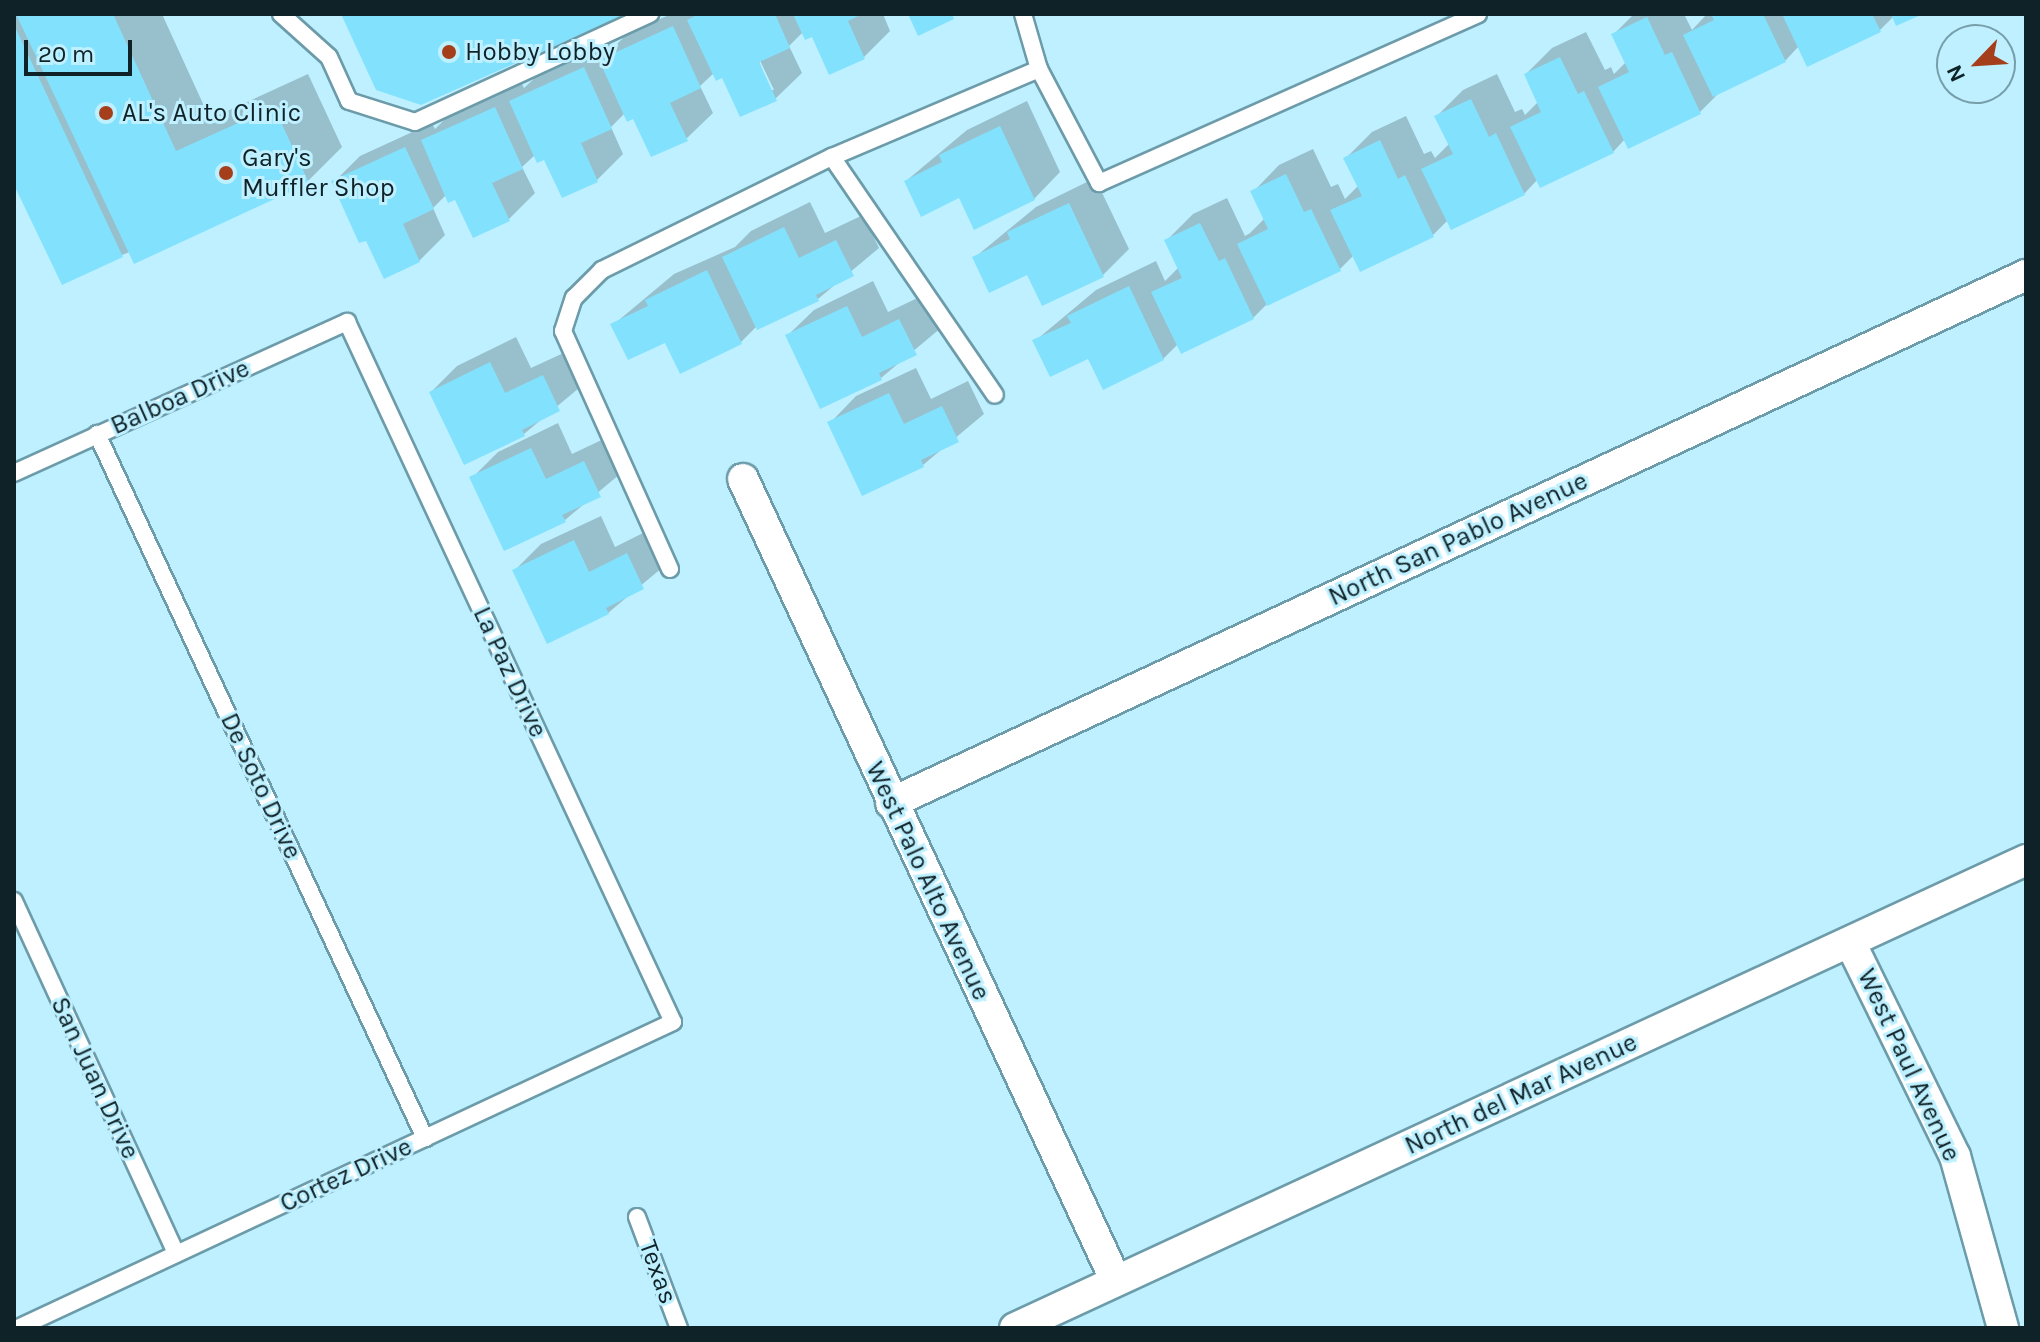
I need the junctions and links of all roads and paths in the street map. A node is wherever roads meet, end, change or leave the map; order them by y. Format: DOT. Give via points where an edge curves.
graph roads {
  1 [pos="281,14"];
  2 [pos="650,14"];
  3 [pos="1023,14"];
  4 [pos="1478,14"];
  5 [pos="1039,69"];
  6 [pos="832,157"];
  7 [pos="2026,275"];
  8 [pos="347,322"];
  9 [pos="995,395"];
  10 [pos="97,434"];
  11 [pos="14,473"];
  12 [pos="743,479"];
  13 [pos="670,569"];
  14 [pos="891,803"];
  15 [pos="2026,860"];
  16 [pos="14,901"];
  17 [pos="1850,942"];
  18 [pos="673,1022"];
  19 [pos="425,1138"];
  20 [pos="637,1217"];
  21 [pos="176,1254"];
  22 [pos="1116,1281"];
  23 [pos="18,1328"];
  24 [pos="678,1328"];
  25 [pos="1015,1328"];
  26 [pos="2003,1328"];
  1 -- 2 [label="lane" via="329,57 349,101 415,122"];
  3 -- 5 [label="lane"];
  4 -- 5 [label="lane" via="1099,183"];
  5 -- 6 [label="lane"];
  6 -- 9 [label="lane"];
  6 -- 13 [label="lane" via="602,270 574,298 563,331"];
  7 -- 14 [label="street, North San Pablo Avenue"];
  8 -- 10 [label="lane, Balboa Drive"];
  8 -- 18 [label="lane, La Paz Drive"];
  10 -- 11 [label="lane, Balboa Drive"];
  10 -- 19 [label="lane, De Soto Drive"];
  12 -- 14 [label="street, West Palo Alto Avenue"];
  14 -- 22 [label="street, West Palo Alto Avenue"];
  15 -- 17 [label="street, North del Mar Avenue"];
  16 -- 21 [label="lane, San Juan Drive"];
  17 -- 22 [label="street, North del Mar Avenue"];
  17 -- 26 [label="street, West Paul Avenue" via="1955,1156"];
  18 -- 19 [label="lane, Cortez Drive"];
  19 -- 21 [label="lane, Cortez Drive"];
  20 -- 24 [label="lane, Texas"];
  21 -- 23 [label="lane, Cortez Drive"];
  22 -- 25 [label="street, North del Mar Avenue"];
}
